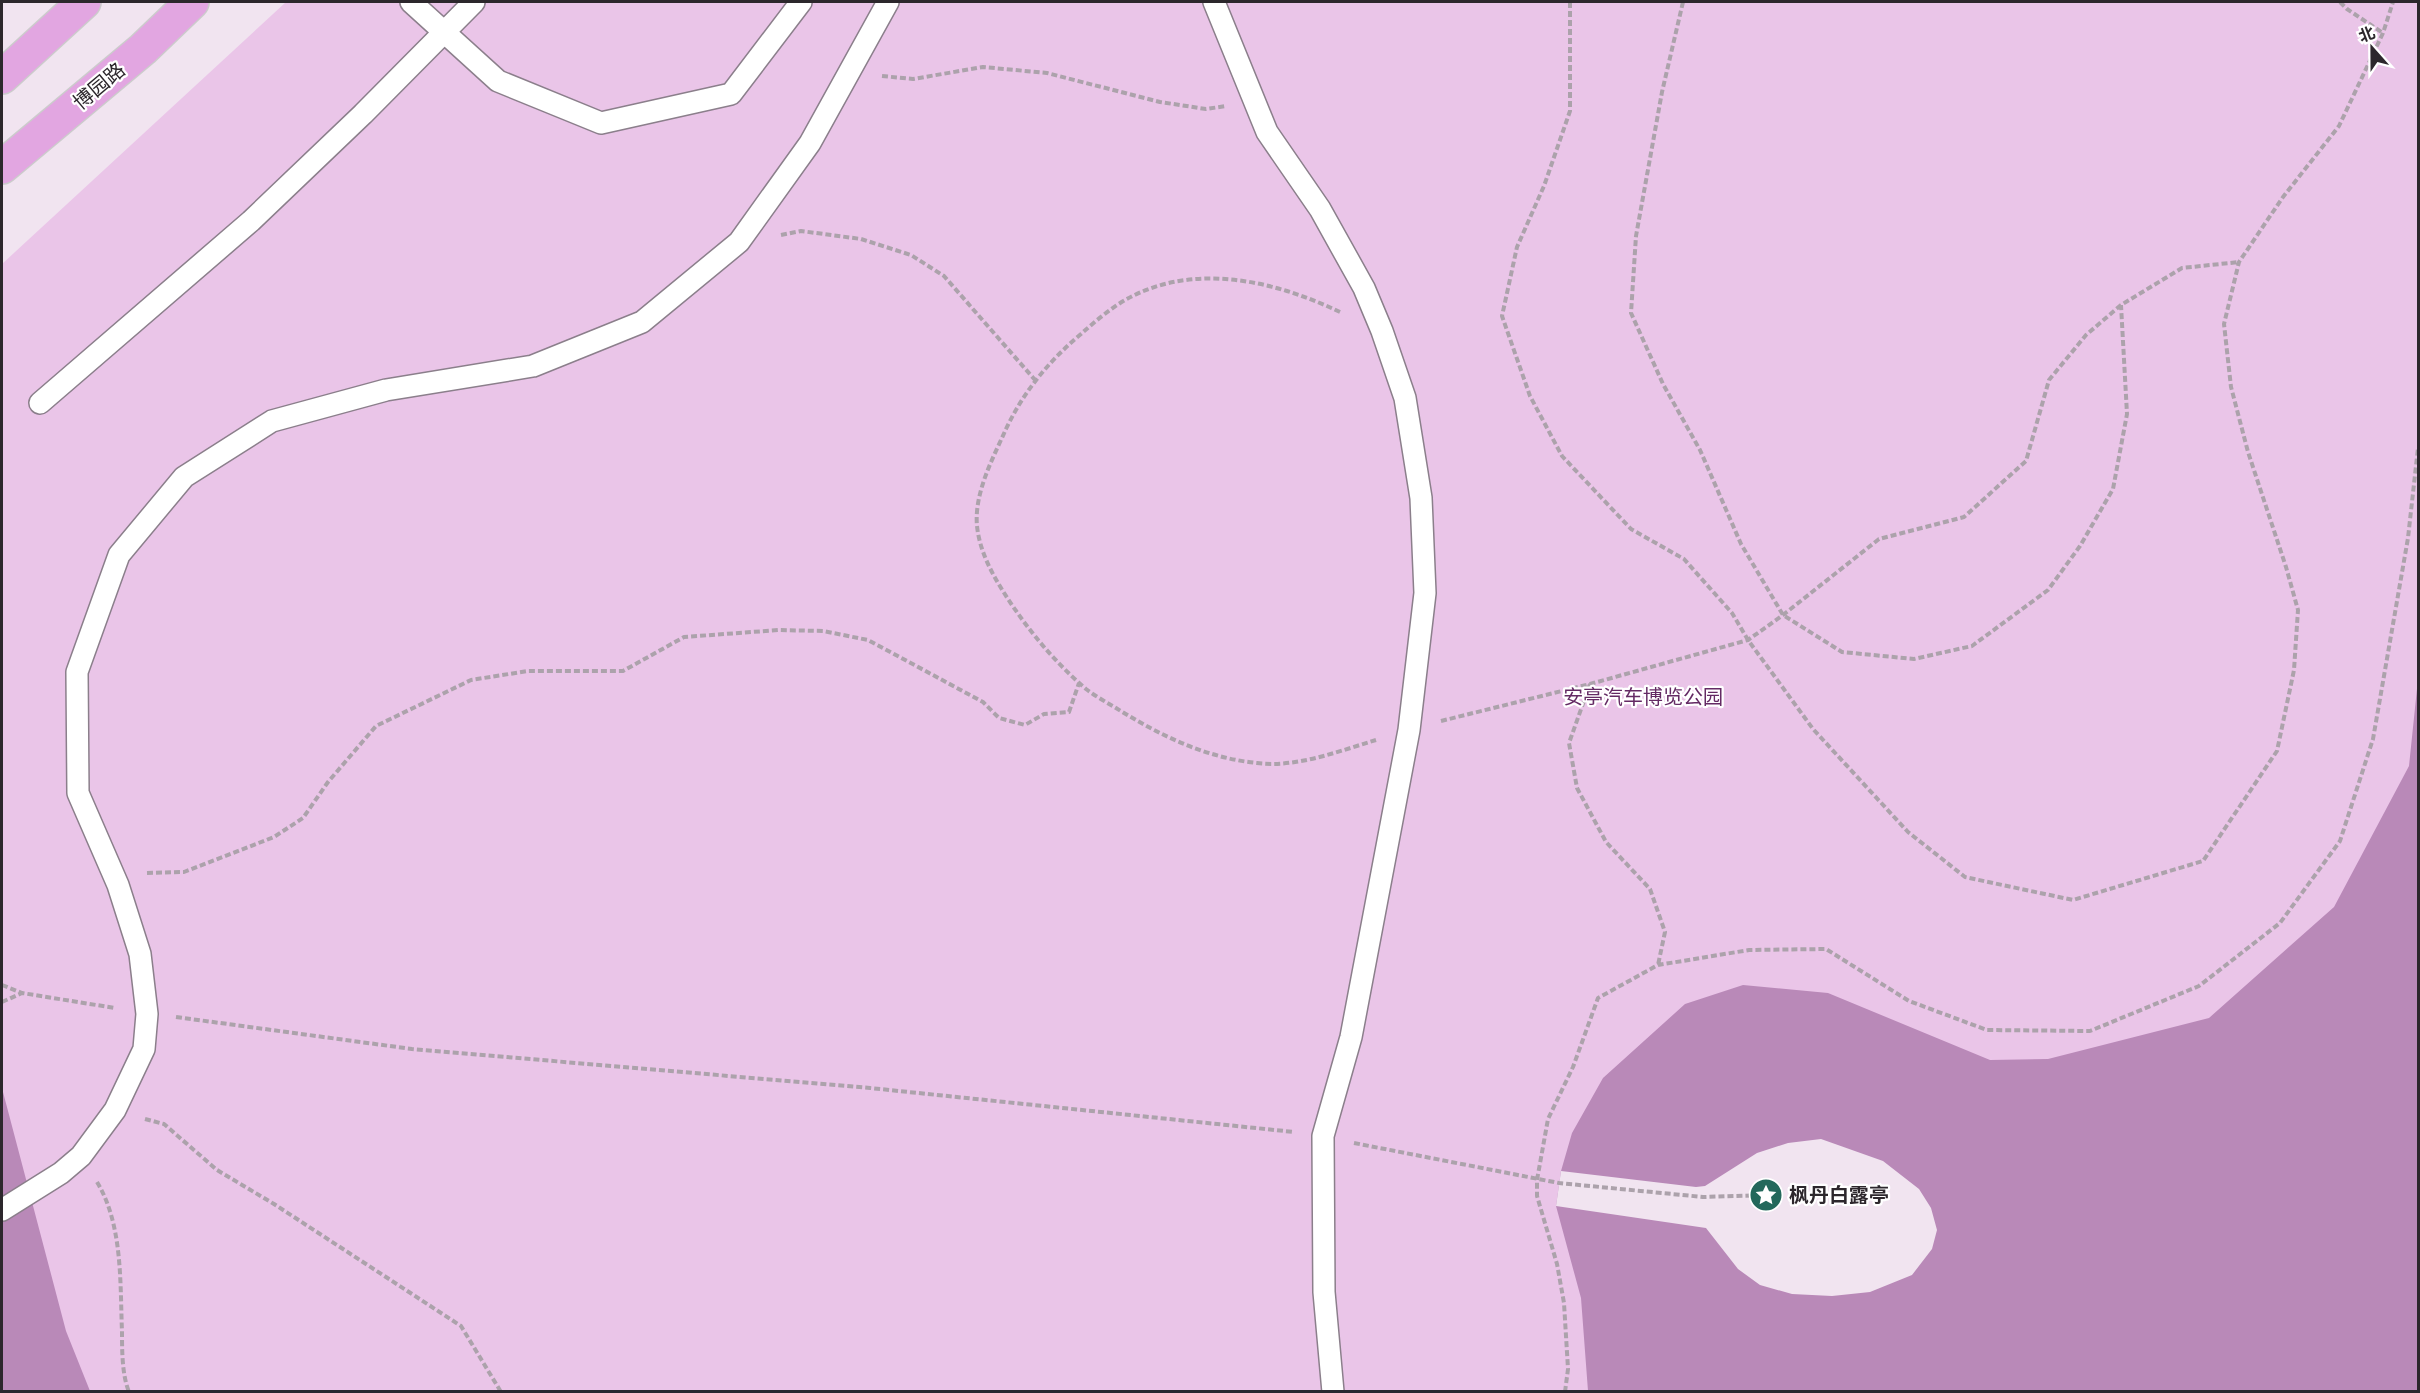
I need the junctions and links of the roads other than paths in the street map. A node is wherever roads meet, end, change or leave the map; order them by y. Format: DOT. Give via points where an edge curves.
graph roads {
  1 [pos="84,2"];
  2 [pos="192,2"];
  3 [pos="411,2"];
  4 [pos="474,2"];
  5 [pos="801,2"];
  6 [pos="888,2"];
  7 [pos="1214,2"];
  8 [pos="443,32"];
  9 [pos="2,77"];
  10 [pos="2,167"];
  11 [pos="40,403"];
  12 [pos="2,1210"];
  13 [pos="1333,1392"];
  1 -- 9 [label="main road"];
  2 -- 10 [label="main road, 博园路" via="143,50"];
  3 -- 8 [label="lane"];
  4 -- 8 [label="lane"];
  5 -- 8 [label="lane" via="731,94 601,123 498,81"];
  6 -- 12 [label="lane" via="810,143 739,242 642,322 533,366 386,390 272,421 184,477 119,555 77,672 78,793 113,873 140,954 147,1014 144,1049 115,1110 81,1156"];
  7 -- 13 [label="lane" via="1267,132 1320,209 1364,288 1382,331 1405,398 1421,498 1425,593 1409,730 1351,1037 1323,1136 1324,1292"];
  8 -- 11 [label="lane" via="251,221"];
}
